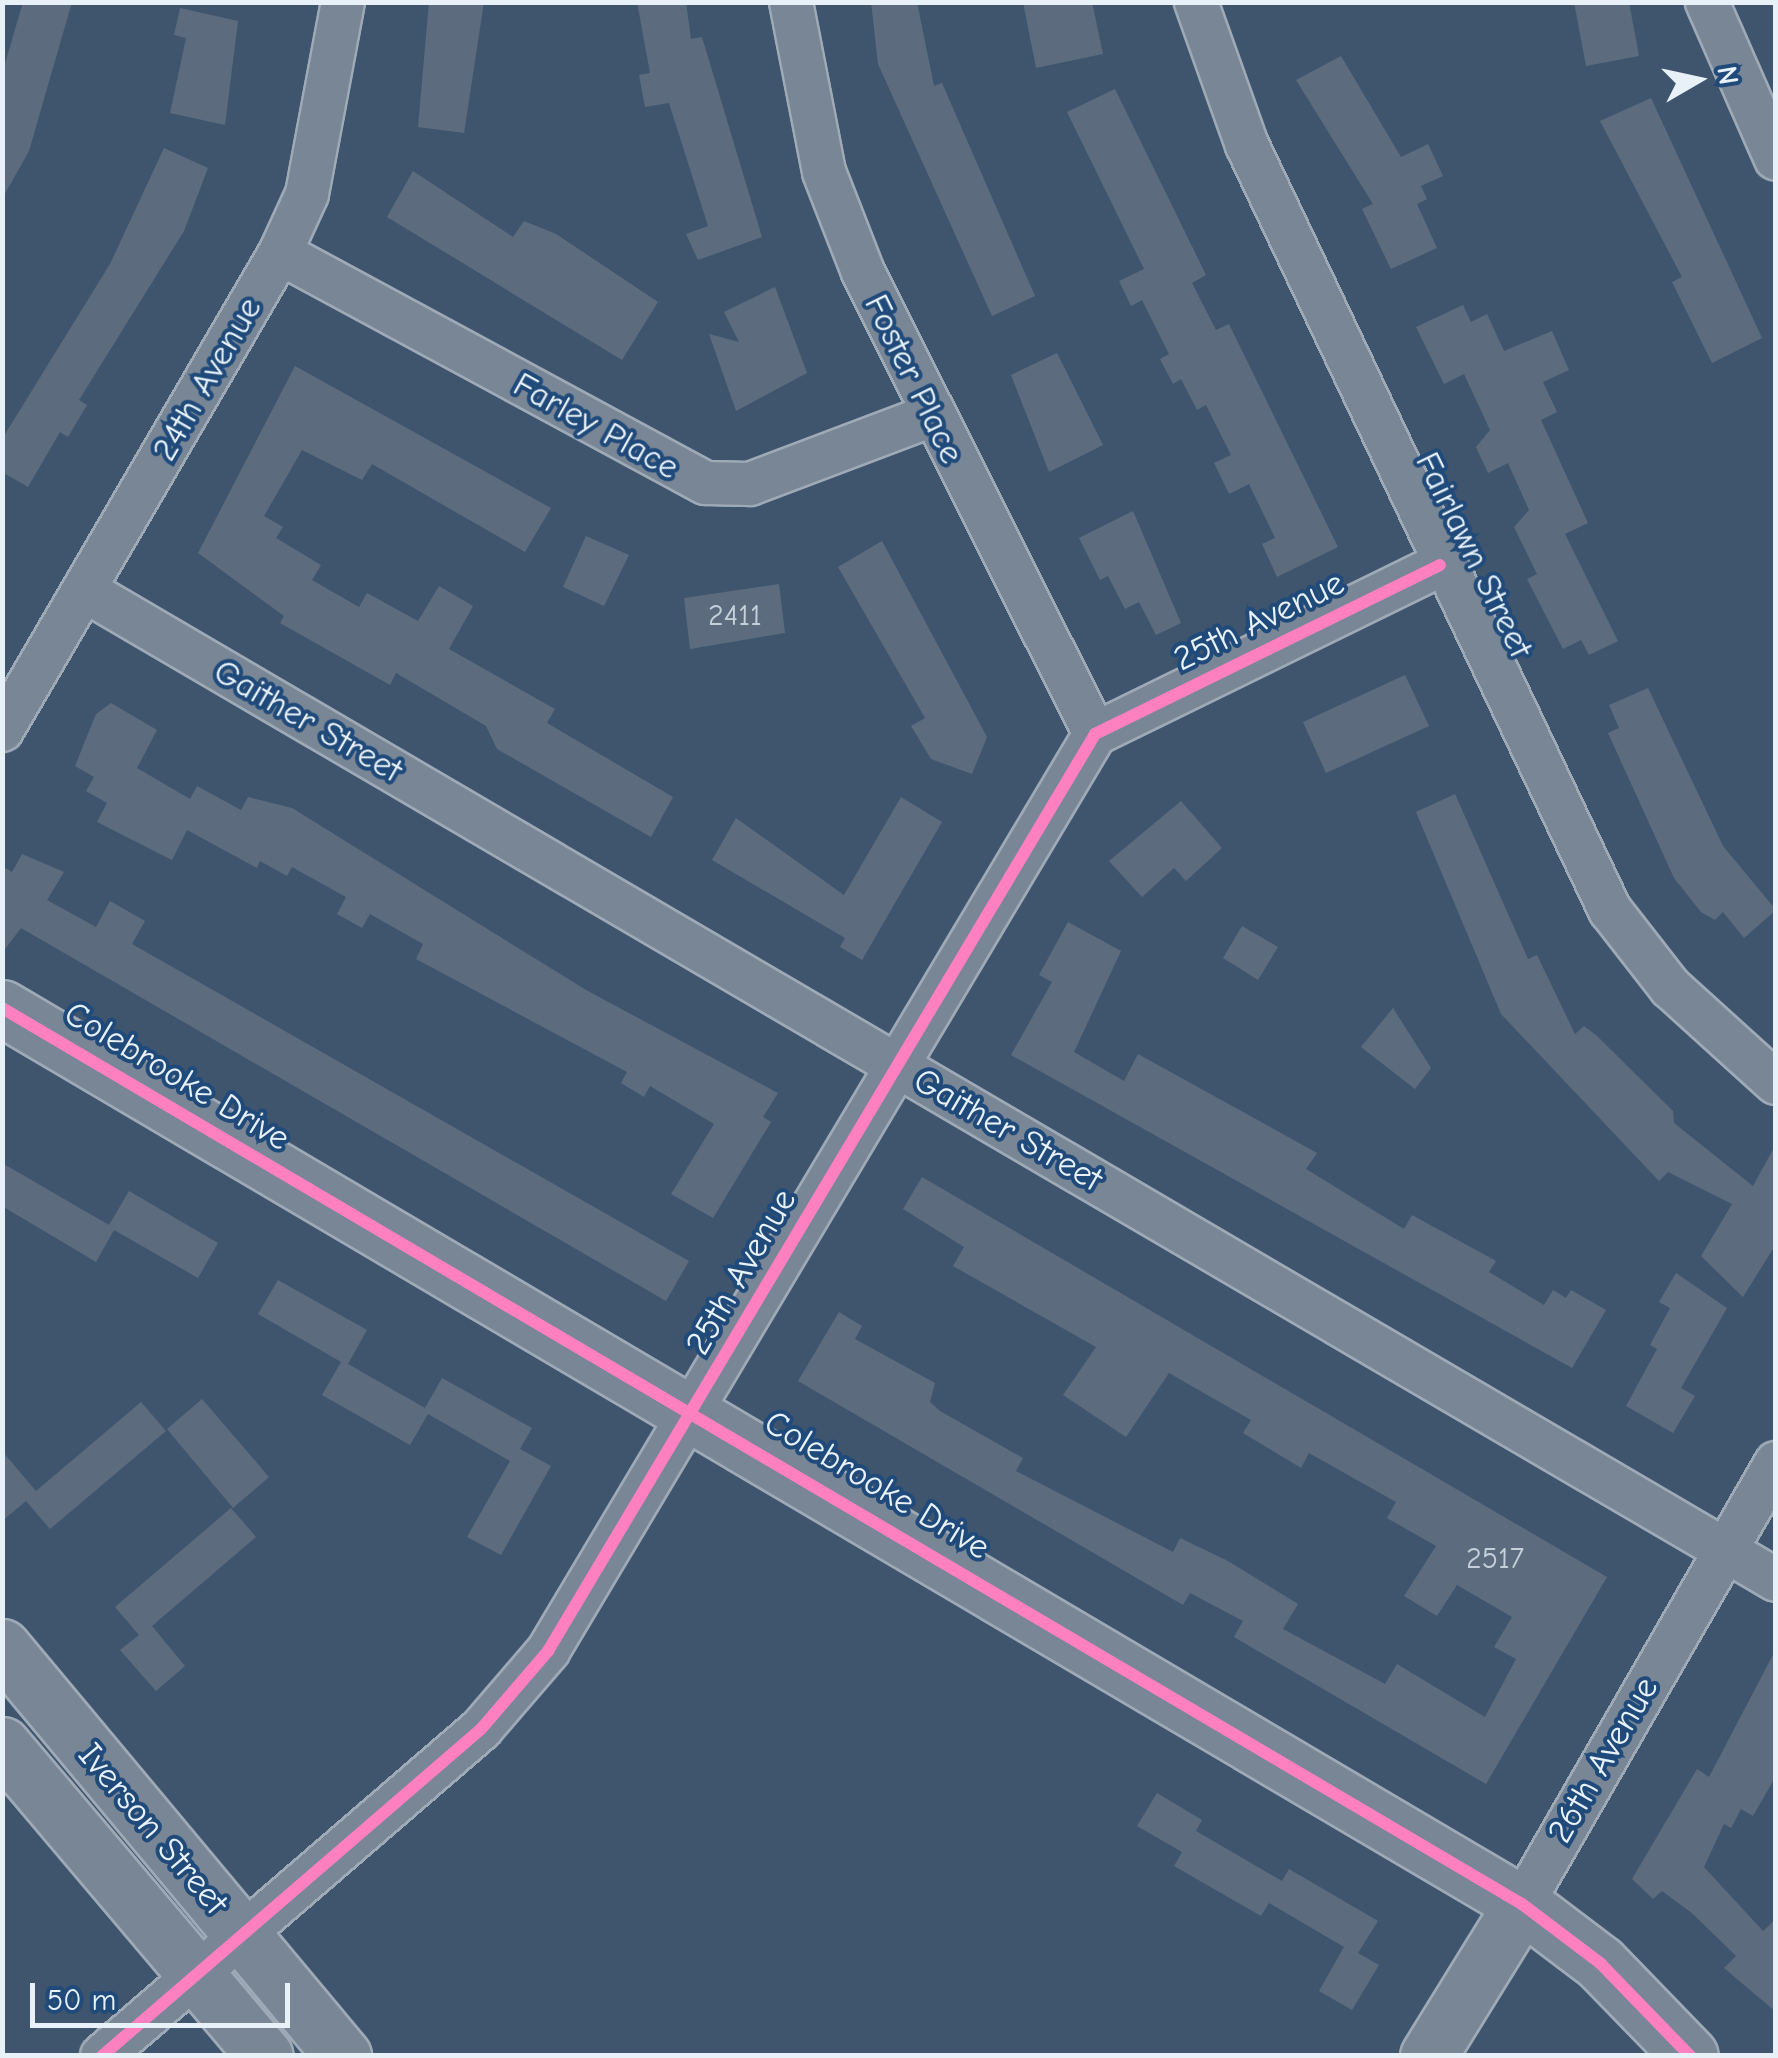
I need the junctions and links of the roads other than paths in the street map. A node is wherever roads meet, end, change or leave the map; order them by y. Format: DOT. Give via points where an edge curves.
graph roads {
  1 [pos="343,2"];
  2 [pos="791,2"];
  3 [pos="1196,2"];
  4 [pos="1707,2"];
  5 [pos="1776,158"];
  6 [pos="280,253"];
  7 [pos="930,416"];
  8 [pos="1440,565"];
  9 [pos="84,590"];
  10 [pos="2,730"];
  11 [pos="1096,734"];
  12 [pos="2,1008"];
  13 [pos="894,1064"];
  14 [pos="1776,1082"];
  15 [pos="696,1412"];
  16 [pos="1776,1464"];
  17 [pos="1724,1552"];
  18 [pos="1776,1580"];
  19 [pos="2,1647"];
  20 [pos="2,1745"];
  21 [pos="1522,1904"];
  22 [pos="244,1940"];
  23 [pos="199,1976"];
  24 [pos="102,2056"];
  25 [pos="265,2056"];
  26 [pos="343,2056"];
  27 [pos="1428,2056"];
  28 [pos="1690,2056"];
  1 -- 6 [label="street, 24th Avenue" via="307,194"];
  2 -- 7 [label="street, Foster Place" via="824,172"];
  3 -- 8 [label="street, Fairlawn Street" via="1247,145"];
  4 -- 5 [label="street"];
  6 -- 7 [label="street, Farley Place" via="706,483 750,484"];
  6 -- 9 [label="street, 24th Avenue"];
  7 -- 11 [label="street, Foster Place"];
  8 -- 11 [label="street, 25th Avenue"];
  8 -- 14 [label="street, Fairlawn Street" via="1610,910 1670,987"];
  9 -- 10 [label="street, 24th Avenue"];
  9 -- 13 [label="street, Gaither Street"];
  11 -- 13 [label="street, 25th Avenue"];
  12 -- 15 [label="street, Colebrooke Drive"];
  13 -- 15 [label="street, 25th Avenue"];
  13 -- 17 [label="street, Gaither Street"];
  15 -- 21 [label="street, Colebrooke Drive"];
  15 -- 22 [label="street, 25th Avenue" via="522,1683"];
  16 -- 17 [label="street, 26th Avenue"];
  17 -- 18 [label="street, Gaither Street"];
  17 -- 21 [label="street, 26th Avenue"];
  19 -- 22 [label="street, Iverson Street"];
  20 -- 23 [label="street, Iverson Street"];
  21 -- 27 [label="street, 26th Avenue"];
  21 -- 28 [label="street, Colebrooke Drive" via="1600,1963"];
  22 -- 23 [label="street, 25th Avenue"];
  22 -- 26 [label="street, Iverson Street"];
  23 -- 24 [label="street, 25th Avenue"];
  23 -- 25 [label="street, Iverson Street"];
}
